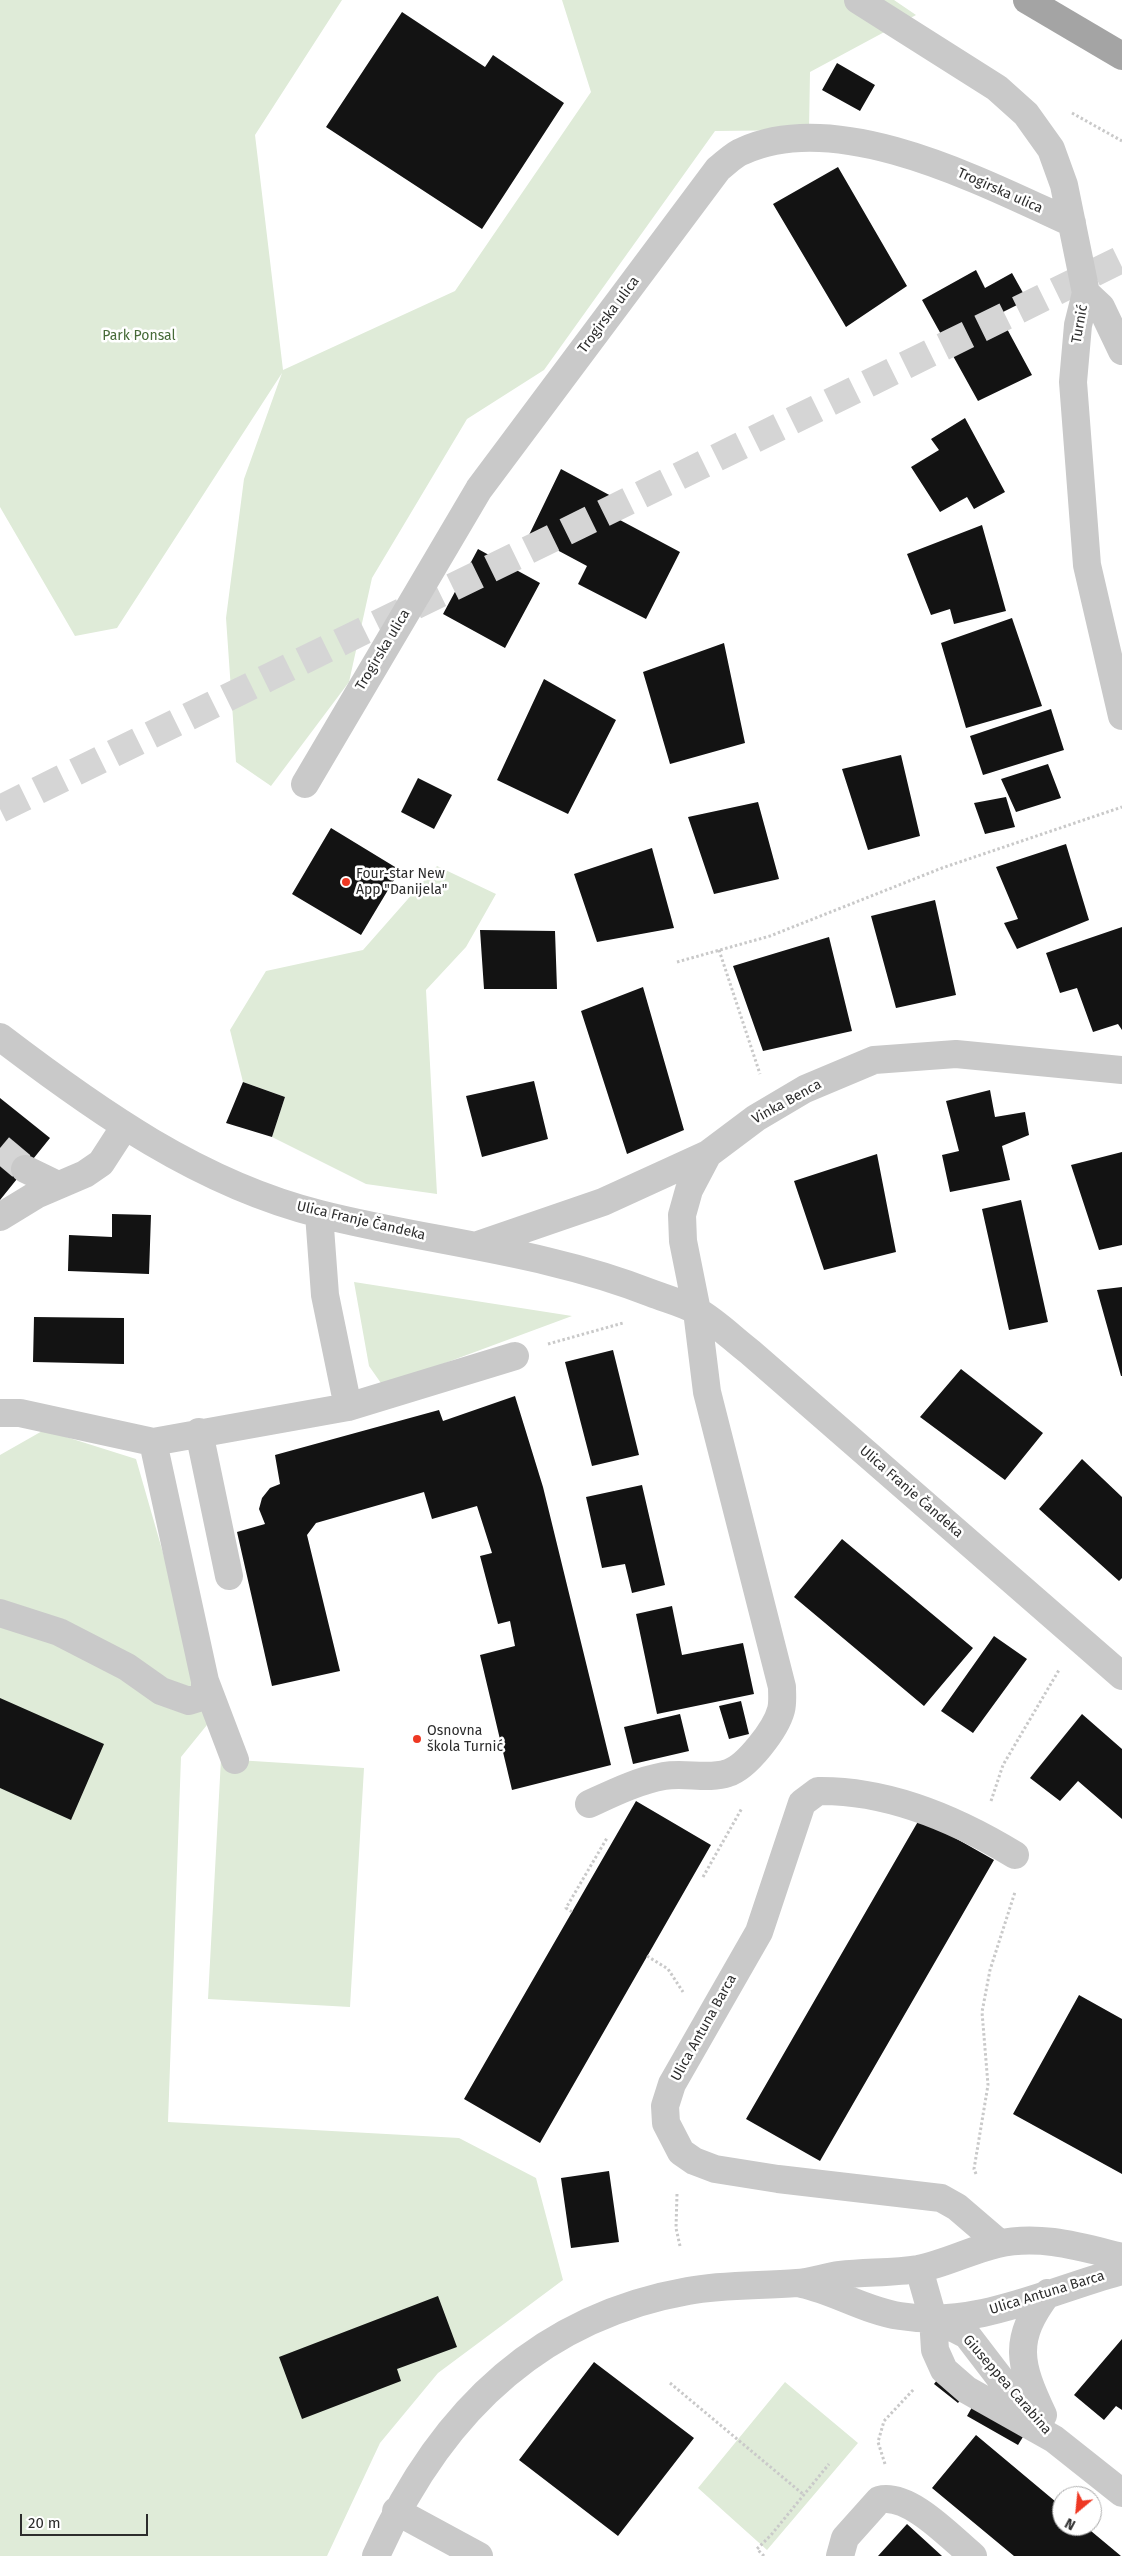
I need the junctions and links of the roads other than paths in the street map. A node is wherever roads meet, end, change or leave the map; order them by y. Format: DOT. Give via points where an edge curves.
graph roads {
  1 [pos="858,0"];
  2 [pos="1027,0"];
  3 [pos="1122,56"];
  4 [pos="1072,224"];
  5 [pos="1086,293"];
  6 [pos="1122,351"];
  7 [pos="1122,716"];
  8 [pos="305,784"];
  9 [pos="0,1037"];
  10 [pos="1122,1070"];
  11 [pos="125,1126"];
  12 [pos="708,1154"];
  13 [pos="25,1169"];
  14 [pos="58,1185"];
  15 [pos="320,1214"];
  16 [pos="0,1217"];
  17 [pos="475,1246"];
  18 [pos="697,1311"];
  19 [pos="514,1356"];
  20 [pos="348,1407"];
  21 [pos="0,1413"];
  22 [pos="200,1432"];
  23 [pos="153,1442"];
  24 [pos="229,1576"];
  25 [pos="0,1613"];
  26 [pos="1122,1676"];
  27 [pos="205,1681"];
  28 [pos="235,1760"];
  29 [pos="589,1804"];
  30 [pos="1015,1855"];
  31 [pos="999,2243"];
  32 [pos="1122,2257"];
  33 [pos="919,2268"];
  34 [pos="1122,2271"];
  35 [pos="798,2283"];
  36 [pos="1048,2293"];
  37 [pos="933,2318"];
  38 [pos="1054,2439"];
  39 [pos="1122,2494"];
  40 [pos="396,2511"];
  41 [pos="376,2556"];
  42 [pos="479,2556"];
  43 [pos="840,2556"];
  44 [pos="974,2556"];
  1 -- 4 [label="street, Turnić" via="997,88 1026,114 1051,149 1064,185"];
  2 -- 3 [label="main road"];
  4 -- 5 [label="street, Turnić"];
  4 -- 8 [label="street, Trogirska ulica" via="958,172 885,149 832,139 789,137 742,151 718,169 479,489"];
  5 -- 6 [label="street" via="1102,308"];
  5 -- 7 [label="street, Turnić" via="1078,325 1073,382 1086,565"];
  9 -- 11 [label="street, Ulica Franje Čandeka"];
  10 -- 12 [label="street, Vinka Benca" via="956,1054 874,1060 805,1089 756,1118"];
  11 -- 14 [label="street" via="101,1163 85,1174"];
  11 -- 15 [label="street, Ulica Franje Čandeka" via="180,1160 224,1182"];
  12 -- 17 [label="street, Vinka Benca" via="602,1202"];
  12 -- 18 [label="street" via="689,1190 682,1215 683,1241"];
  13 -- 14 [label="street"];
  14 -- 16 [label="street"];
  15 -- 17 [label="street, Ulica Franje Čandeka"];
  15 -- 20 [label="street" via="325,1295"];
  17 -- 18 [label="street, Ulica Franje Čandeka" via="610,1277"];
  18 -- 26 [label="street, Ulica Franje Čandeka" via="750,1352"];
  18 -- 29 [label="street" via="707,1392 782,1687 782,1710 773,1728 744,1764 728,1773 665,1776 628,1786"];
  19 -- 20 [label="street"];
  20 -- 22 [label="street"];
  21 -- 23 [label="street" via="20,1413"];
  22 -- 23 [label="street"];
  22 -- 24 [label="street"];
  23 -- 27 [label="street"];
  25 -- 27 [label="street" via="59,1632 127,1667 162,1691 189,1701 206,1696"];
  27 -- 28 [label="street"];
  30 -- 31 [label="street, Ulica Antuna Barca" via="978,1832 930,1812 879,1798 818,1791 802,1803 759,1932 690,2050 664,2106 672,2138 681,2152 694,2161 715,2169 778,2180 941,2198 957,2207"];
  31 -- 32 [label="street, Ulica Antuna Barca" via="1045,2240"];
  31 -- 33 [label="street, Ulica Antuna Barca"];
  33 -- 35 [label="street, Ulica Antuna Barca" via="837,2275"];
  33 -- 37 [label="street, Giuseppea Carabina"];
  34 -- 36 [label="street, Ulica Antuna Barca"];
  35 -- 37 [label="street, Ulica Antuna Barca" via="900,2316"];
  35 -- 40 [label="street, Ulica Antuna Barca" via="688,2291 638,2303 581,2325 522,2360 486,2390 449,2431"];
  36 -- 37 [label="street, Ulica Antuna Barca" via="992,2312"];
  36 -- 38 [label="street, Giuseppea Carabina" via="1033,2313 1024,2334 1022,2357 1030,2389"];
  37 -- 38 [label="street, Giuseppea Carabina" via="967,2335 1006,2386"];
  37 -- 38 [label="street, Giuseppea Carabina" via="936,2350 944,2370 967,2390"];
  38 -- 39 [label="street, Giuseppea Carabina"];
  40 -- 41 [label="street, Ulica Antuna Barca"];
  40 -- 42 [label="street"];
  43 -- 44 [label="street" via="845,2538 879,2500 887,2498 901,2500 916,2509"];
}
